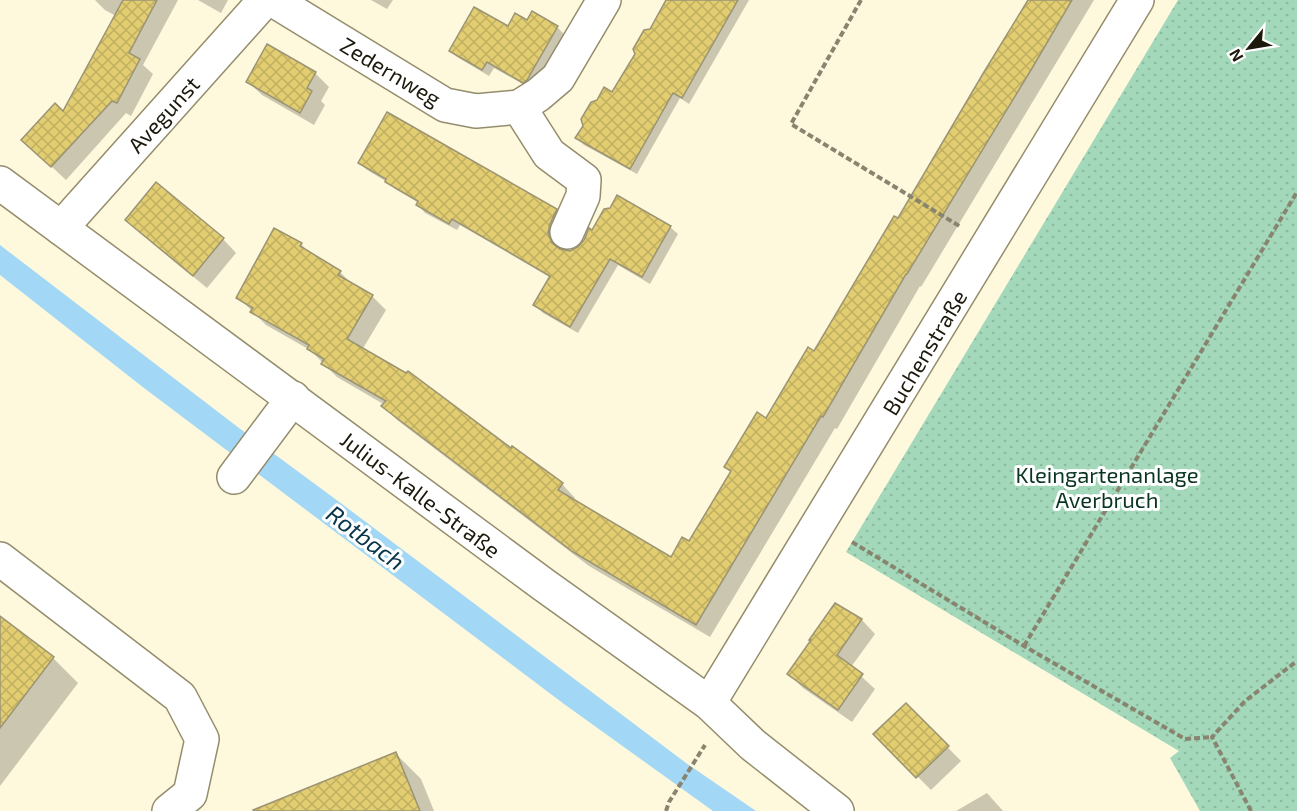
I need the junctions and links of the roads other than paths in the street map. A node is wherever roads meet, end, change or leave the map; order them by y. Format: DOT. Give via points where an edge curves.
graph roads {
  1 [pos="265,0"];
  2 [pos="273,0"];
  3 [pos="604,0"];
  4 [pos="1137,0"];
  5 [pos="519,107"];
  6 [pos="0,183"];
  7 [pos="61,228"];
  8 [pos="567,232"];
  9 [pos="293,398"];
  10 [pos="234,477"];
  11 [pos="0,559"];
  12 [pos="709,703"];
  13 [pos="169,811"];
  14 [pos="837,811"];
  1 -- 7 [label="street, Avegunst"];
  2 -- 5 [label="street, Zedernweg" via="445,105 476,111"];
  3 -- 5 [label="street, Zedernweg" via="558,78"];
  4 -- 12 [label="street, Buchenstraße"];
  5 -- 8 [label="street" via="549,154 584,180 583,196"];
  6 -- 7 [label="street, Julius-Kalle-Straße"];
  7 -- 9 [label="street, Julius-Kalle-Straße"];
  9 -- 10 [label="street"];
  9 -- 12 [label="street, Julius-Kalle-Straße"];
  11 -- 13 [label="street" via="180,697 202,740 190,794"];
  12 -- 14 [label="street, Julius-Kalle-Straße" via="753,746"];
}
